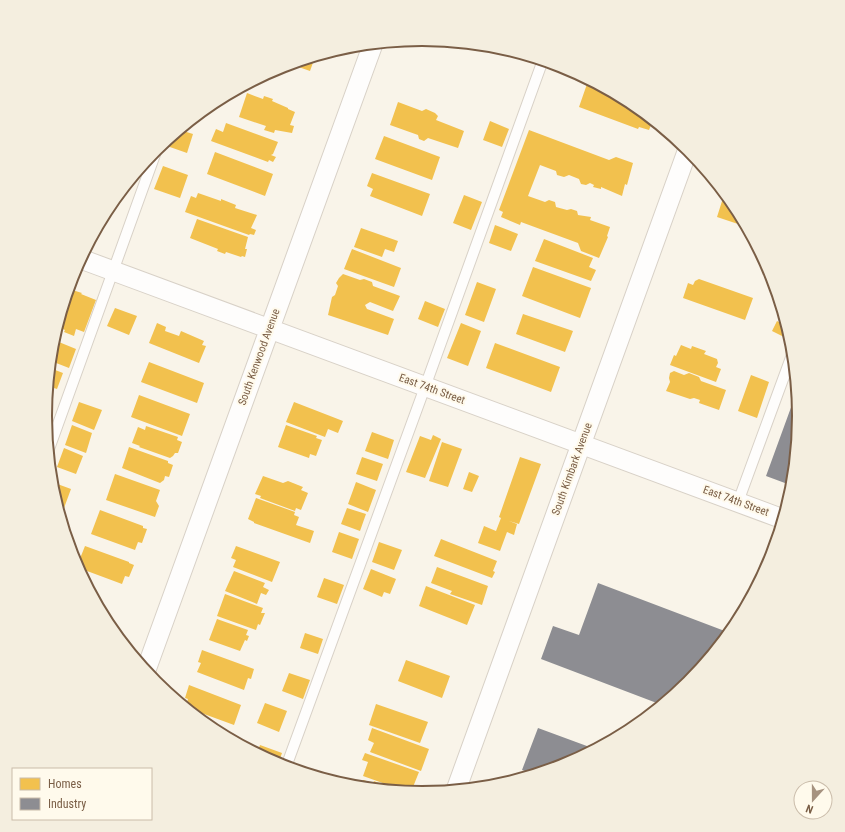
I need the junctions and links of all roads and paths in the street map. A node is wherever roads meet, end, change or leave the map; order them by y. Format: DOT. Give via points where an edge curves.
graph roads {
  1 [pos="371,50"];
  2 [pos="541,66"];
  3 [pos="686,156"];
  4 [pos="152,164"];
  5 [pos="87,261"];
  6 [pos="113,271"];
  7 [pos="269,329"];
  8 [pos="788,364"];
  9 [pos="425,387"];
  10 [pos="53,438"];
  11 [pos="581,444"];
  12 [pos="738,502"];
  13 [pos="778,517"];
  14 [pos="148,664"];
  15 [pos="288,760"];
  16 [pos="458,784"];
  1 -- 7 [label="street, South Kenwood Avenue"];
  2 -- 9 [label="lane"];
  3 -- 11 [label="street, South Kimbark Avenue"];
  4 -- 6 [label="lane"];
  5 -- 6 [label="street, East 74th Street"];
  6 -- 7 [label="street, East 74th Street"];
  6 -- 10 [label="lane"];
  7 -- 9 [label="street, East 74th Street"];
  7 -- 14 [label="street, South Kenwood Avenue"];
  8 -- 12 [label="lane"];
  9 -- 11 [label="street, East 74th Street"];
  9 -- 15 [label="lane"];
  11 -- 12 [label="street, East 74th Street"];
  11 -- 16 [label="street, South Kimbark Avenue"];
  12 -- 13 [label="street, East 74th Street"];
}
